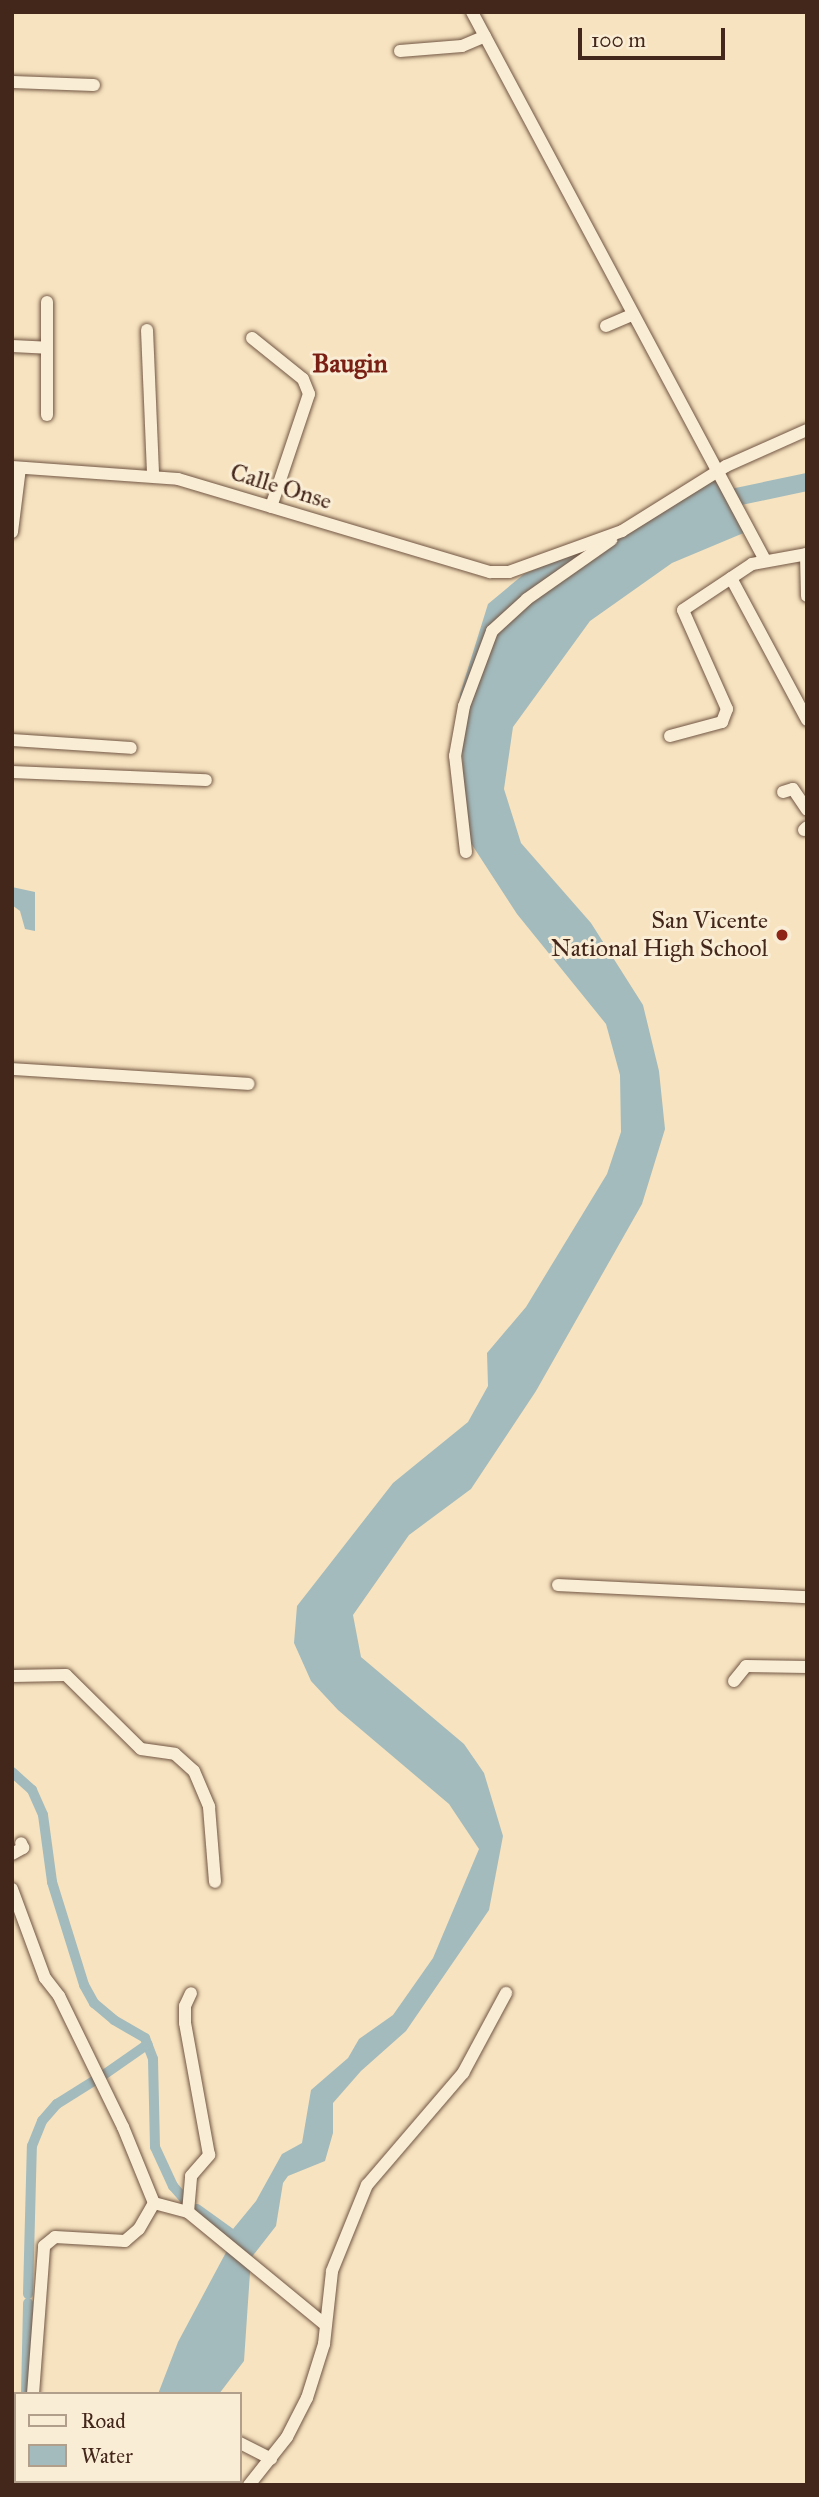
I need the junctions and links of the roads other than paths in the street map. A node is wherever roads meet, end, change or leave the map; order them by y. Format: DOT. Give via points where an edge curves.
graph roads {
  1 [pos="472,12"];
  2 [pos="485,36"];
  3 [pos="400,51"];
  4 [pos="12,82"];
  5 [pos="94,85"];
  6 [pos="47,302"];
  7 [pos="632,315"];
  8 [pos="606,326"];
  9 [pos="146,330"];
  10 [pos="252,338"];
  11 [pos="12,346"];
  12 [pos="47,348"];
  13 [pos="47,415"];
  14 [pos="807,430"];
  15 [pos="16,468"];
  16 [pos="717,471"];
  17 [pos="153,474"];
  18 [pos="271,507"];
  19 [pos="12,531"];
  20 [pos="622,531"];
  21 [pos="807,554"];
  22 [pos="765,560"];
  23 [pos="731,578"];
  24 [pos="807,596"];
  25 [pos="807,719"];
  26 [pos="670,736"];
  27 [pos="12,740"];
  28 [pos="131,748"];
  29 [pos="12,772"];
  30 [pos="206,780"];
  31 [pos="783,792"];
  32 [pos="806,819"];
  33 [pos="466,852"];
  34 [pos="12,1069"];
  35 [pos="248,1084"];
  36 [pos="558,1584"];
  37 [pos="807,1597"];
  38 [pos="807,1667"];
  39 [pos="12,1676"];
  40 [pos="734,1681"];
  41 [pos="21,1843"];
  42 [pos="12,1854"];
  43 [pos="215,1882"];
  44 [pos="12,1889"];
  45 [pos="191,1993"];
  46 [pos="506,1993"];
  47 [pos="155,2203"];
  48 [pos="188,2213"];
  49 [pos="323,2323"];
  50 [pos="33,2392"];
  51 [pos="242,2444"];
  52 [pos="271,2459"];
  53 [pos="248,2485"];
  1 -- 2 [label="street"];
  2 -- 3 [label="street" via="462,46"];
  2 -- 7 [label="street"];
  4 -- 5 [label="street"];
  6 -- 12 [label="street"];
  7 -- 8 [label="street"];
  7 -- 16 [label="street"];
  9 -- 17 [label="street"];
  10 -- 18 [label="street" via="303,379 309,394"];
  11 -- 12 [label="street"];
  12 -- 13 [label="street"];
  14 -- 16 [label="street"];
  15 -- 17 [label="street, Calle Onse"];
  15 -- 19 [label="street"];
  16 -- 20 [label="street"];
  16 -- 22 [label="street"];
  17 -- 18 [label="street, Calle Onse"];
  18 -- 20 [label="street, Calle Onse" via="490,572 532,567"];
  20 -- 33 [label="street" via="527,599 492,631 464,706 455,757"];
  21 -- 22 [label="street"];
  21 -- 24 [label="street"];
  22 -- 23 [label="street"];
  23 -- 25 [label="street"];
  23 -- 26 [label="street" via="683,610 727,709 726,717 710,728"];
  27 -- 28 [label="street"];
  29 -- 30 [label="street"];
  31 -- 32 [label="street" via="793,789"];
  34 -- 35 [label="street"];
  36 -- 37 [label="street"];
  38 -- 40 [label="street" via="746,1665"];
  39 -- 43 [label="street" via="66,1675 141,1749 175,1754 194,1771 209,1807"];
  41 -- 42 [label="street" via="23,1848"];
  44 -- 47 [label="street" via="45,1978 59,1996"];
  45 -- 48 [label="street" via="185,2006 186,2023 209,2155 191,2176"];
  46 -- 49 [label="street" via="463,2073 367,2185 332,2271"];
  47 -- 48 [label="street"];
  47 -- 50 [label="street" via="139,2229 125,2241 55,2237 44,2245"];
  48 -- 49 [label="street"];
  49 -- 52 [label="street" via="324,2344 316,2375 287,2437"];
  51 -- 52 [label="street"];
  52 -- 53 [label="street"];
}
